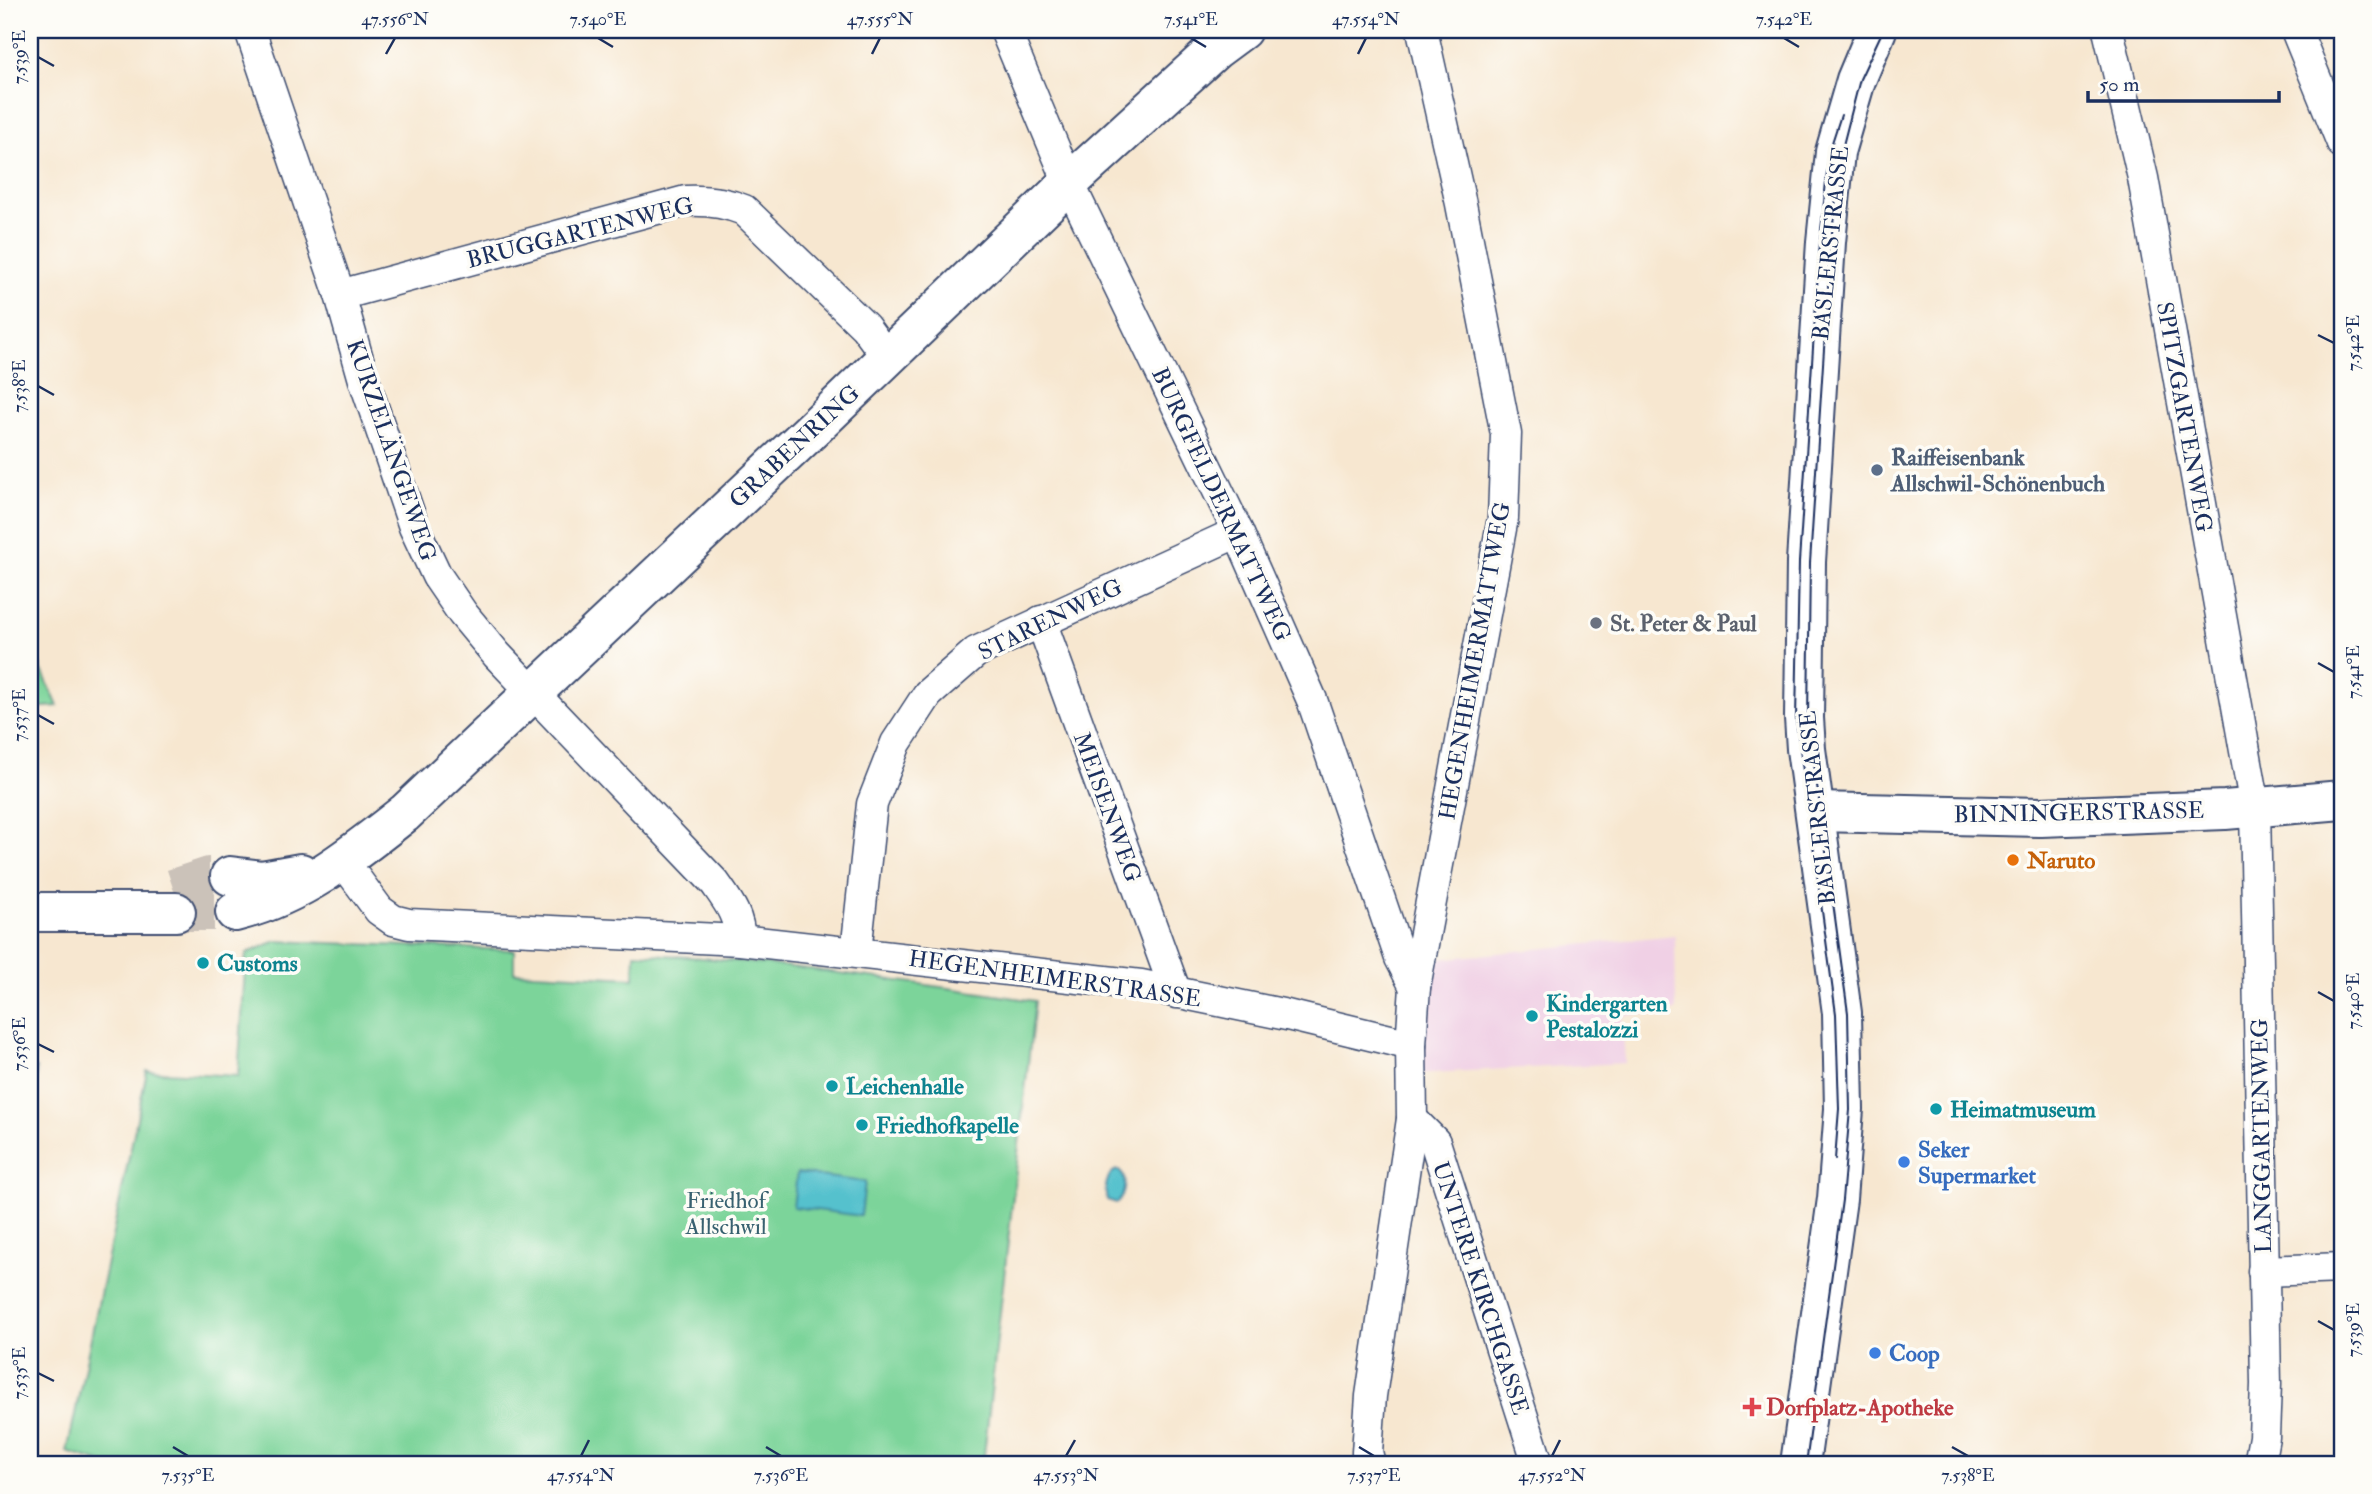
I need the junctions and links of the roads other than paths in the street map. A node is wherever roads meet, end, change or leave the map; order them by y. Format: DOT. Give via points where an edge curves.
graph roads {
  1 [pos="250,30"];
  2 [pos="1005,30"];
  3 [pos="1242,30"];
  4 [pos="1422,30"];
  5 [pos="1877,30"];
  6 [pos="2108,30"];
  7 [pos="2296,30"];
  8 [pos="2332,86"];
  9 [pos="2342,144"];
  10 [pos="1069,183"];
  11 [pos="340,295"];
  12 [pos="887,358"];
  13 [pos="1238,532"];
  14 [pos="1041,621"];
  15 [pos="534,691"];
  16 [pos="2342,800"];
  17 [pos="2255,807"];
  18 [pos="1816,812"];
  19 [pos="343,861"];
  20 [pos="232,894"];
  21 [pos="164,904"];
  22 [pos="30,912"];
  23 [pos="740,940"];
  24 [pos="856,952"];
  25 [pos="1415,987"];
  26 [pos="1176,993"];
  27 [pos="1411,1045"];
  28 [pos="1412,1119"];
  29 [pos="2342,1268"];
  30 [pos="2263,1271"];
  31 [pos="1370,1464"];
  32 [pos="1538,1464"];
  33 [pos="1800,1464"];
  34 [pos="2259,1464"];
  1 -- 11 [label="street, KURZELÄNGEWEG"];
  2 -- 10 [label="street, BURGFELDERMATTWEG"];
  3 -- 10 [label="street, GRABENRING"];
  4 -- 25 [label="street, HEGENHEIMERMATTWEG" via="1506,434 1503,518"];
  5 -- 18 [label="street, BASLERSTRASSE" via="1856,80 1835,152 1826,242 1806,562 1804,718"];
  6 -- 17 [label="street, SPITZGARTENWEG" via="2143,178"];
  7 -- 8 [label="street"];
  8 -- 9 [label="street"];
  10 -- 12 [label="street, GRABENRING"];
  10 -- 13 [label="street, BURGFELDERMATTWEG"];
  11 -- 12 [label="street, BRUGGARTENWEG" via="686,201 708,200 744,210 865,327"];
  11 -- 15 [label="street, KURZELÄNGEWEG" via="414,527 437,576 463,614"];
  12 -- 15 [label="street, GRABENRING"];
  13 -- 14 [label="street, STARENWEG"];
  13 -- 25 [label="street, BURGFELDERMATTWEG" via="1312,700 1400,958"];
  14 -- 24 [label="street, STARENWEG" via="976,652 948,675 928,694 896,743 872,804"];
  14 -- 26 [label="street, MEISENWEG"];
  15 -- 19 [label="street, GRABENRING" via="405,813"];
  15 -- 23 [label="street, KURZELÄNGEWEG" via="715,883 739,923"];
  16 -- 17 [label="street, BINNINGERSTRASSE"];
  17 -- 18 [label="street, BINNINGERSTRASSE" via="2041,817"];
  17 -- 30 [label="street, LANGGARTENWEG"];
  18 -- 33 [label="street, BASLERSTRASSE" via="1842,1013 1844,1109 1837,1199"];
  19 -- 20 [label="street, GRABENRING" via="266,904"];
  19 -- 23 [label="street, HEGENHEIMERSTRASSE" via="379,910 410,924"];
  21 -- 22 [label="street"];
  23 -- 24 [label="street, HEGENHEIMERSTRASSE"];
  24 -- 26 [label="street, HEGENHEIMERSTRASSE"];
  25 -- 27 [label="street, HEGENHEIMERMATTWEG"];
  26 -- 27 [label="street, HEGENHEIMERSTRASSE"];
  27 -- 28 [label="street"];
  28 -- 31 [label="street" via="1371,1396"];
  28 -- 32 [label="street, UNTERE KIRCHGASSE" via="1435,1142"];
  29 -- 30 [label="street"];
  30 -- 34 [label="street, LANGGARTENWEG" via="2266,1384"];
}
